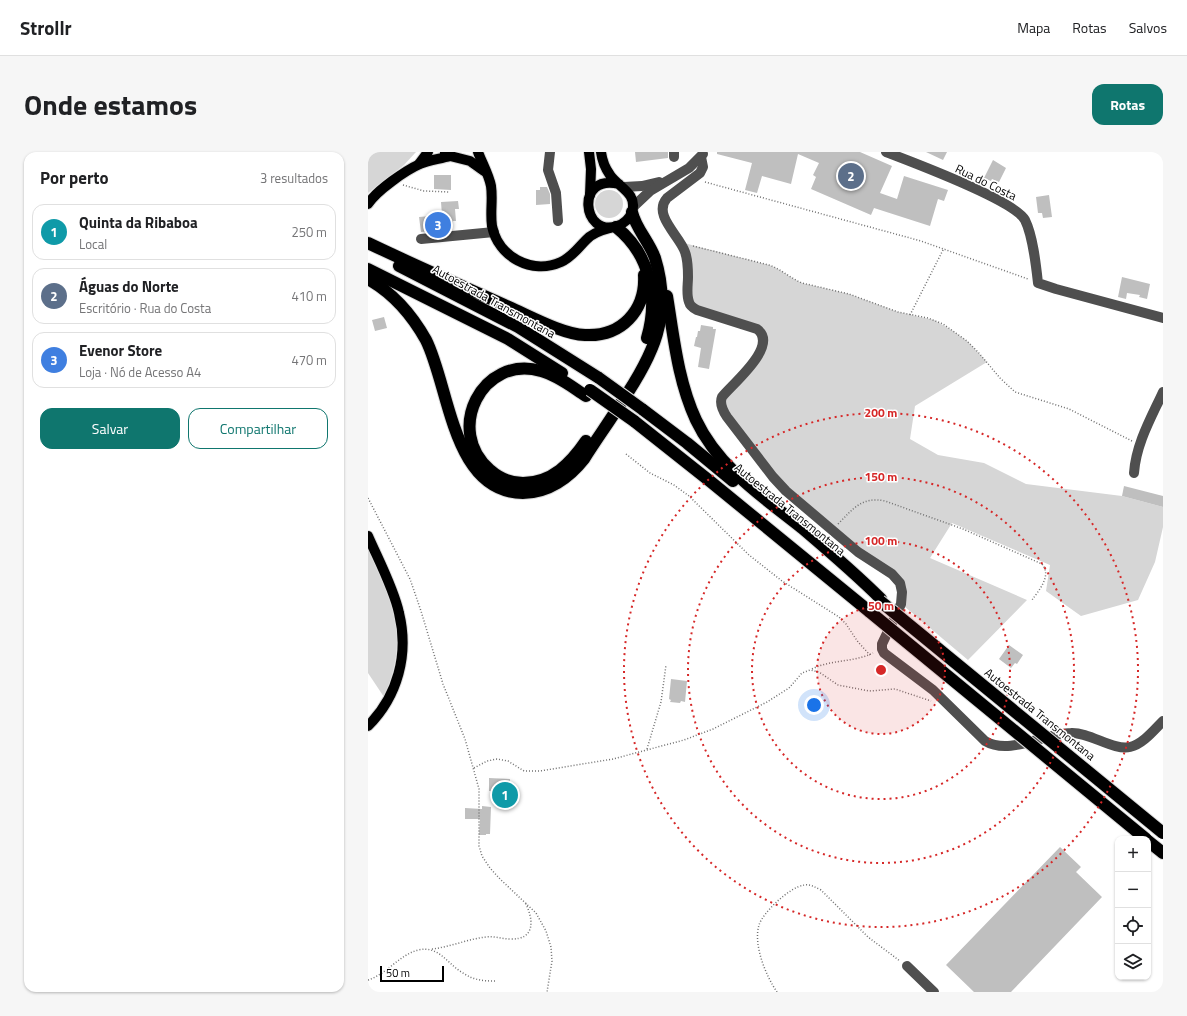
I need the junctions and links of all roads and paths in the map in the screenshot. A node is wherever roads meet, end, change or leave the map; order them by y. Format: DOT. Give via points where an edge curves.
graph roads {
  1 [pos="428,152"];
  2 [pos="468,152"];
  3 [pos="478,152"];
  4 [pos="550,152"];
  5 [pos="589,152"];
  6 [pos="601,152"];
  7 [pos="886,152"];
  8 [pos="450,155"];
  9 [pos="702,155"];
  10 [pos="419,164"];
  11 [pos="486,172"];
  12 [pos="670,179"];
  13 [pos="693,179"];
  14 [pos="392,181"];
  15 [pos="622,186"];
  16 [pos="450,192"];
  17 [pos="590,195"];
  18 [pos="368,204"];
  19 [pos="632,209"];
  20 [pos="589,211"];
  21 [pos="558,221"];
  22 [pos="613,227"];
  23 [pos="494,232"];
  24 [pos="421,239"];
  25 [pos="587,239"];
  26 [pos="680,241"];
  27 [pos="368,243"];
  28 [pos="944,248"];
  29 [pos="368,251"];
  30 [pos="654,258"];
  31 [pos="642,260"];
  32 [pos="368,269"];
  33 [pos="368,279"];
  34 [pos="1038,283"];
  35 [pos="910,315"];
  36 [pos="1163,318"];
  37 [pos="1163,392"];
  38 [pos="588,393"];
  39 [pos="1139,445"];
  40 [pos="626,454"];
  41 [pos="1134,473"];
  42 [pos="368,498"];
  43 [pos="833,530"];
  44 [pos="368,536"];
  45 [pos="881,600"];
  46 [pos="1032,600"];
  47 [pos="882,649"];
  48 [pos="870,654"];
  49 [pos="666,665"];
  50 [pos="810,670"];
  51 [pos="945,701"];
  52 [pos="1163,721"];
  53 [pos="368,726"];
  54 [pos="646,750"];
  55 [pos="474,768"];
  56 [pos="1163,833"];
  57 [pos="1142,836"];
  58 [pos="1151,843"];
  59 [pos="1163,853"];
  60 [pos="525,901"];
  61 [pos="432,949"];
  62 [pos="907,966"];
  63 [pos="368,980"];
  64 [pos="496,981"];
  65 [pos="547,992"];
  66 [pos="777,992"];
  67 [pos="934,992"];
  1 -- 10 [label="main road"];
  2 -- 8 [label="main road" via="463,156"];
  3 -- 11 [label="main road"];
  4 -- 21 [label="street" via="548,170 556,193"];
  5 -- 17 [label="main road"];
  6 -- 15 [label="main road" via="610,175"];
  7 -- 34 [label="street, Rua do Costa" via="983,193 1018,212 1025,220 1029,231"];
  8 -- 10 [label="main road"];
  8 -- 11 [label="main road" via="473,162"];
  9 -- 12 [label="street" via="689,168"];
  9 -- 13 [label="street" via="702,170"];
  10 -- 14 [label="main road"];
  11 -- 23 [label="main road" via="492,190"];
  12 -- 15 [label="street" via="647,185"];
  12 -- 19 [label="street" via="646,193"];
  13 -- 26 [label="street" via="663,204 664,217"];
  13 -- 28 [label="path"];
  14 -- 16 [label="path" via="424,191"];
  14 -- 18 [label="main road"];
  15 -- 17 [label="main road" via="606,183 599,185"];
  15 -- 19 [label="main road" via="631,196"];
  17 -- 20 [label="main road"];
  19 -- 22 [label="main road" via="629,218 623,224"];
  19 -- 30 [label="highway" via="638,228"];
  20 -- 22 [label="main road" via="597,223"];
  20 -- 25 [label="main road" via="590,227"];
  22 -- 25 [label="main road" via="599,231"];
  22 -- 31 [label="highway" via="631,240"];
  23 -- 24 [label="street"];
  23 -- 25 [label="main road" via="507,253 520,262 534,266 549,266 566,260"];
  26 -- 35 [label="path" via="769,265 802,283 849,294"];
  26 -- 43 [label="street" via="687,259 690,305 700,311 757,329 762,336 762,345 751,366 722,397 723,411 779,484"];
  27 -- 31 [label="highway" via="548,324 586,335 611,331 632,316 640,303 644,289"];
  28 -- 34 [label="path"];
  28 -- 35 [label="path"];
  29 -- 45 [label="highway, Autoestrada Transmontana, bridge" via="518,327 599,378 687,443"];
  30 -- 33 [label="highway" via="661,291 661,314 655,341 644,366 579,466 557,483 527,493 497,487 484,479 473,467 459,440 438,369 424,336 402,306"];
  30 -- 45 [label="highway" via="664,278 683,387 696,420 709,443 737,475 831,552"];
  31 -- 38 [label="highway" via="653,297 646,344 627,381 575,456 555,474 521,483 503,479 492,472 475,450 470,430 473,406 479,394 493,378 518,369 537,370"];
  32 -- 38 [label="highway" via="508,339"];
  34 -- 36 [label="street"];
  35 -- 39 [label="path" via="934,320 967,341 1015,392 1069,409"];
  37 -- 39 [label="street"];
  38 -- 57 [label="highway, bridge" via="688,463"];
  39 -- 41 [label="street"];
  40 -- 48 [label="path" via="650,473 689,496 749,555 839,617"];
  42 -- 55 [label="path" via="410,579 443,684 464,735"];
  43 -- 46 [label="path" via="859,505 870,500 885,502 953,525 1042,564 1046,571 1045,579"];
  43 -- 47 [label="street" via="894,576 901,586 901,604 882,643"];
  44 -- 53 [label="main road" via="399,612 403,648 392,692"];
  45 -- 56 [label="highway, Autoestrada Transmontana, bridge"];
  47 -- 48 [label="path"];
  47 -- 51 [label="street"];
  48 -- 50 [label="path" via="855,660 824,664"];
  49 -- 54 [label="path" via="661,702"];
  50 -- 51 [label="path" via="819,672 846,687 869,691 895,689 926,700"];
  50 -- 54 [label="path" via="782,693 724,724 694,737"];
  51 -- 52 [label="street" via="985,741 1000,746 1070,733 1130,748 1142,741"];
  54 -- 55 [label="path" via="613,759 540,771 524,771 508,761 497,759"];
  55 -- 60 [label="path" via="479,789 480,851 500,880"];
  58 -- 59 [label="highway"];
  60 -- 61 [label="path" via="531,925 523,937 486,937"];
  60 -- 65 [label="path" via="540,918 551,947 552,968"];
  61 -- 63 [label="path" via="410,953"];
  61 -- 64 [label="path" via="470,977"];
  62 -- 66 [label="path" via="868,937 821,890 812,885 804,885 787,893 764,915 759,925 758,936 764,969"];
  62 -- 67 [label="street"];
}
